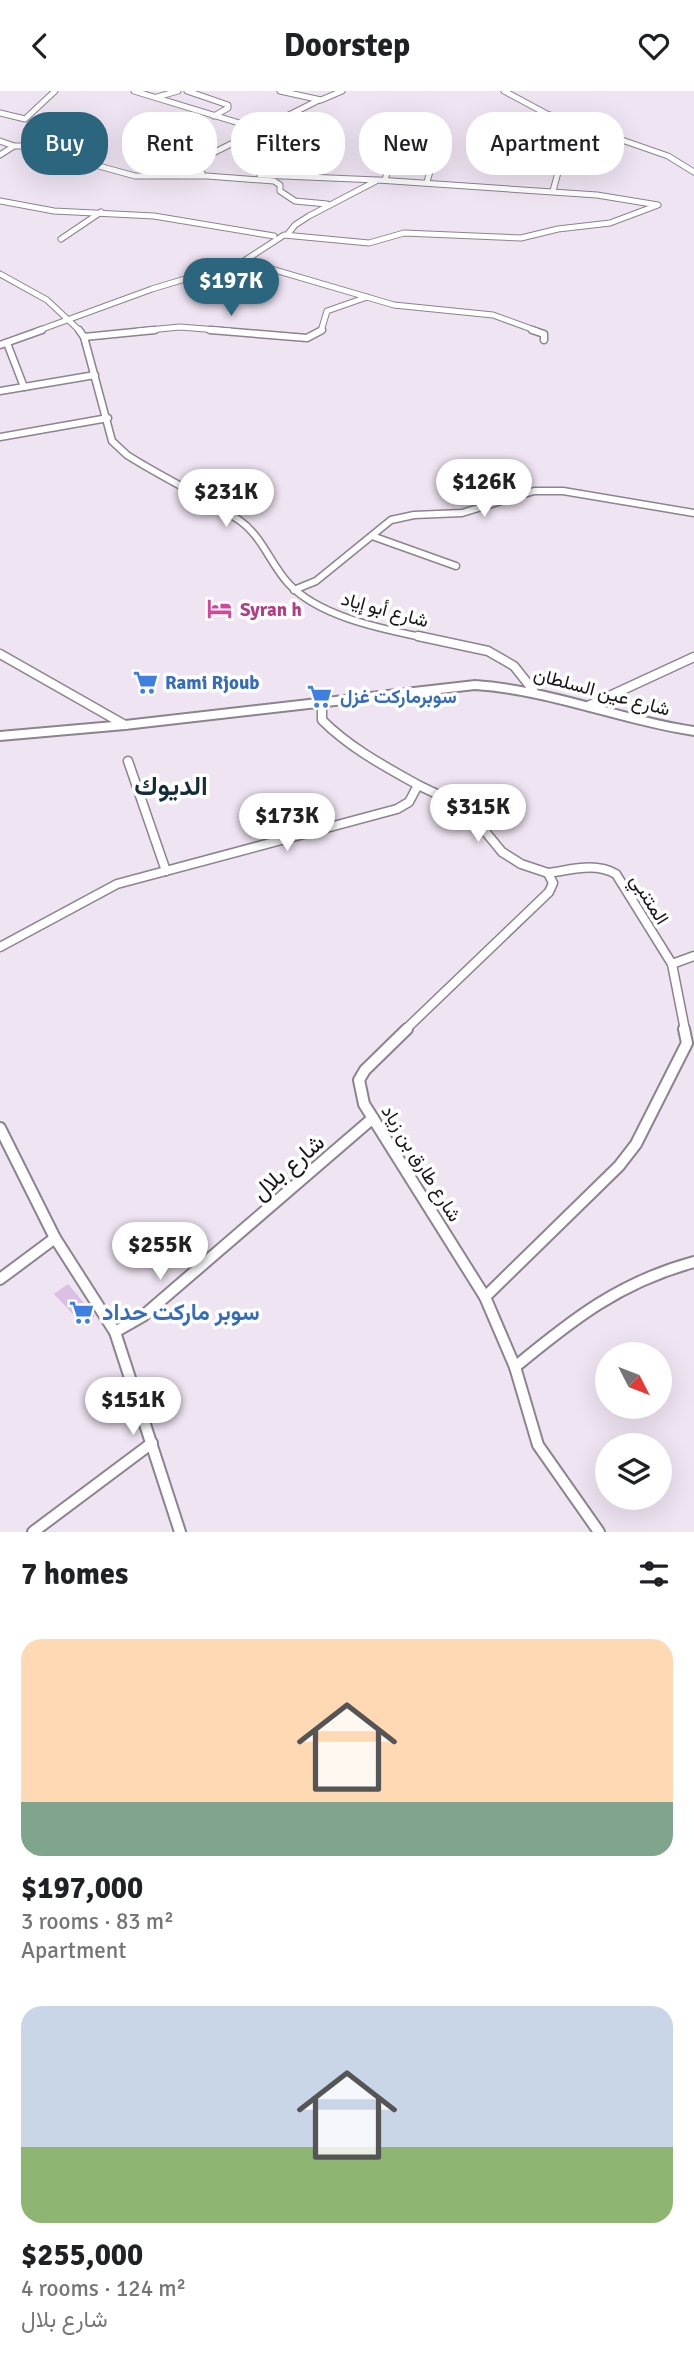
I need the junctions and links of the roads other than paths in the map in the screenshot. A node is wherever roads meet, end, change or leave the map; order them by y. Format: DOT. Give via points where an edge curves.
graph roads {
  1 [pos="55,91"];
  2 [pos="134,91"];
  3 [pos="178,91"];
  4 [pos="187,91"];
  5 [pos="281,91"];
  6 [pos="342,91"];
  7 [pos="504,91"];
  8 [pos="156,98"];
  9 [pos="319,100"];
  10 [pos="204,112"];
  11 [pos="296,112"];
  12 [pos="0,113"];
  13 [pos="217,114"];
  14 [pos="0,141"];
  15 [pos="231,145"];
  16 [pos="14,146"];
  17 [pos="0,155"];
  18 [pos="694,172"];
  19 [pos="231,174"];
  20 [pos="248,175"];
  21 [pos="384,175"];
  22 [pos="429,175"];
  23 [pos="557,175"];
  24 [pos="381,180"];
  25 [pos="427,182"];
  26 [pos="552,191"];
  27 [pos="0,201"];
  28 [pos="330,204"];
  29 [pos="101,212"];
  30 [pos="301,221"];
  31 [pos="287,235"];
  32 [pos="274,238"];
  33 [pos="61,239"];
  34 [pos="244,261"];
  35 [pos="0,274"];
  36 [pos="367,297"];
  37 [pos="71,318"];
  38 [pos="84,337"];
  39 [pos="544,340"];
  40 [pos="3,344"];
  41 [pos="95,375"];
  42 [pos="24,387"];
  43 [pos="0,391"];
  44 [pos="108,418"];
  45 [pos="0,437"];
  46 [pos="694,513"];
  47 [pos="372,536"];
  48 [pos="456,566"];
  49 [pos="295,590"];
  50 [pos="0,654"];
  51 [pos="694,657"];
  52 [pos="533,689"];
  53 [pos="322,702"];
  54 [pos="590,705"];
  55 [pos="125,725"];
  56 [pos="694,731"];
  57 [pos="0,736"];
  58 [pos="128,761"];
  59 [pos="418,785"];
  60 [pos="166,871"];
  61 [pos="548,873"];
  62 [pos="0,947"];
  63 [pos="694,955"];
  64 [pos="672,964"];
  65 [pos="691,1044"];
  66 [pos="373,1118"];
  67 [pos="0,1128"];
  68 [pos="55,1238"];
  69 [pos="694,1262"];
  70 [pos="0,1279"];
  71 [pos="485,1297"];
  72 [pos="116,1332"];
  73 [pos="514,1367"];
  74 [pos="152,1443"];
  75 [pos="33,1532"];
  76 [pos="180,1532"];
  77 [pos="599,1532"];
  1 -- 12 [label="street" via="25,119"];
  2 -- 8 [label="street"];
  3 -- 8 [label="street"];
  4 -- 13 [label="street" via="228,104"];
  5 -- 9 [label="street"];
  6 -- 9 [label="street"];
  7 -- 18 [label="street" via="547,114 668,156"];
  8 -- 10 [label="street"];
  9 -- 11 [label="street"];
  14 -- 16 [label="street"];
  15 -- 19 [label="street" via="185,167 195,173"];
  16 -- 17 [label="street"];
  16 -- 28 [label="street" via="135,176 266,180 280,185 282,195 292,199"];
  20 -- 24 [label="street"];
  21 -- 24 [label="street"];
  22 -- 25 [label="street"];
  23 -- 26 [label="street"];
  24 -- 25 [label="street"];
  24 -- 28 [label="street"];
  25 -- 26 [label="street"];
  26 -- 31 [label="street" via="658,205 605,224 521,238 398,234 369,243"];
  27 -- 29 [label="street" via="54,211"];
  28 -- 30 [label="street"];
  29 -- 32 [label="street" via="191,221"];
  29 -- 33 [label="street"];
  30 -- 31 [label="street"];
  30 -- 32 [label="street"];
  31 -- 32 [label="street"];
  32 -- 34 [label="street"];
  34 -- 36 [label="street"];
  34 -- 37 [label="street"];
  35 -- 37 [label="street, شارع أبو إياد"];
  36 -- 38 [label="street" via="327,311 321,332 313,337 180,327"];
  36 -- 39 [label="street" via="394,305 493,315 544,334"];
  37 -- 38 [label="street, شارع أبو إياد"];
  37 -- 40 [label="street"];
  38 -- 41 [label="street, شارع أبو إياد"];
  40 -- 42 [label="street"];
  41 -- 42 [label="street"];
  41 -- 44 [label="street, شارع أبو إياد"];
  42 -- 43 [label="street"];
  44 -- 45 [label="street"];
  44 -- 49 [label="street, شارع أبو إياد" via="112,441 119,449 240,521 264,545"];
  46 -- 47 [label="street" via="544,490 462,513 399,518"];
  47 -- 48 [label="street"];
  47 -- 49 [label="street" via="316,581"];
  49 -- 52 [label="street, شارع أبو إياد" via="313,603 361,623 498,655"];
  50 -- 55 [label="street"];
  51 -- 54 [label="street"];
  52 -- 53 [label="main road, شارع عين السلطان" via="450,686"];
  52 -- 54 [label="main road, شارع عين السلطان"];
  53 -- 55 [label="main road, شارع عين السلطان"];
  53 -- 59 [label="street" via="321,715 332,730"];
  54 -- 56 [label="main road, شارع عين السلطان" via="641,723"];
  55 -- 57 [label="main road, شارع عين السلطان"];
  58 -- 60 [label="street"];
  59 -- 60 [label="street" via="409,802 397,809"];
  59 -- 61 [label="street" via="466,808 509,857"];
  60 -- 62 [label="street" via="117,884"];
  61 -- 64 [label="street, المتنبي" via="590,867 616,874"];
  61 -- 66 [label="street, شارع طارق بن زياد" via="553,884 549,893 365,1070 359,1080 360,1093"];
  63 -- 64 [label="street"];
  64 -- 65 [label="street"];
  65 -- 71 [label="street" via="636,1144"];
  66 -- 71 [label="street, شارع طارق بن زياد"];
  66 -- 72 [label="street, شارع بلال" via="143,1316"];
  67 -- 68 [label="street"];
  68 -- 70 [label="street"];
  68 -- 72 [label="street"];
  69 -- 73 [label="street" via="635,1279 607,1295"];
  71 -- 73 [label="street, شارع طارق بن زياد"];
  72 -- 74 [label="street"];
  73 -- 77 [label="street, شارع طارق بن زياد" via="538,1444"];
  74 -- 75 [label="street"];
  74 -- 76 [label="street"];
}
